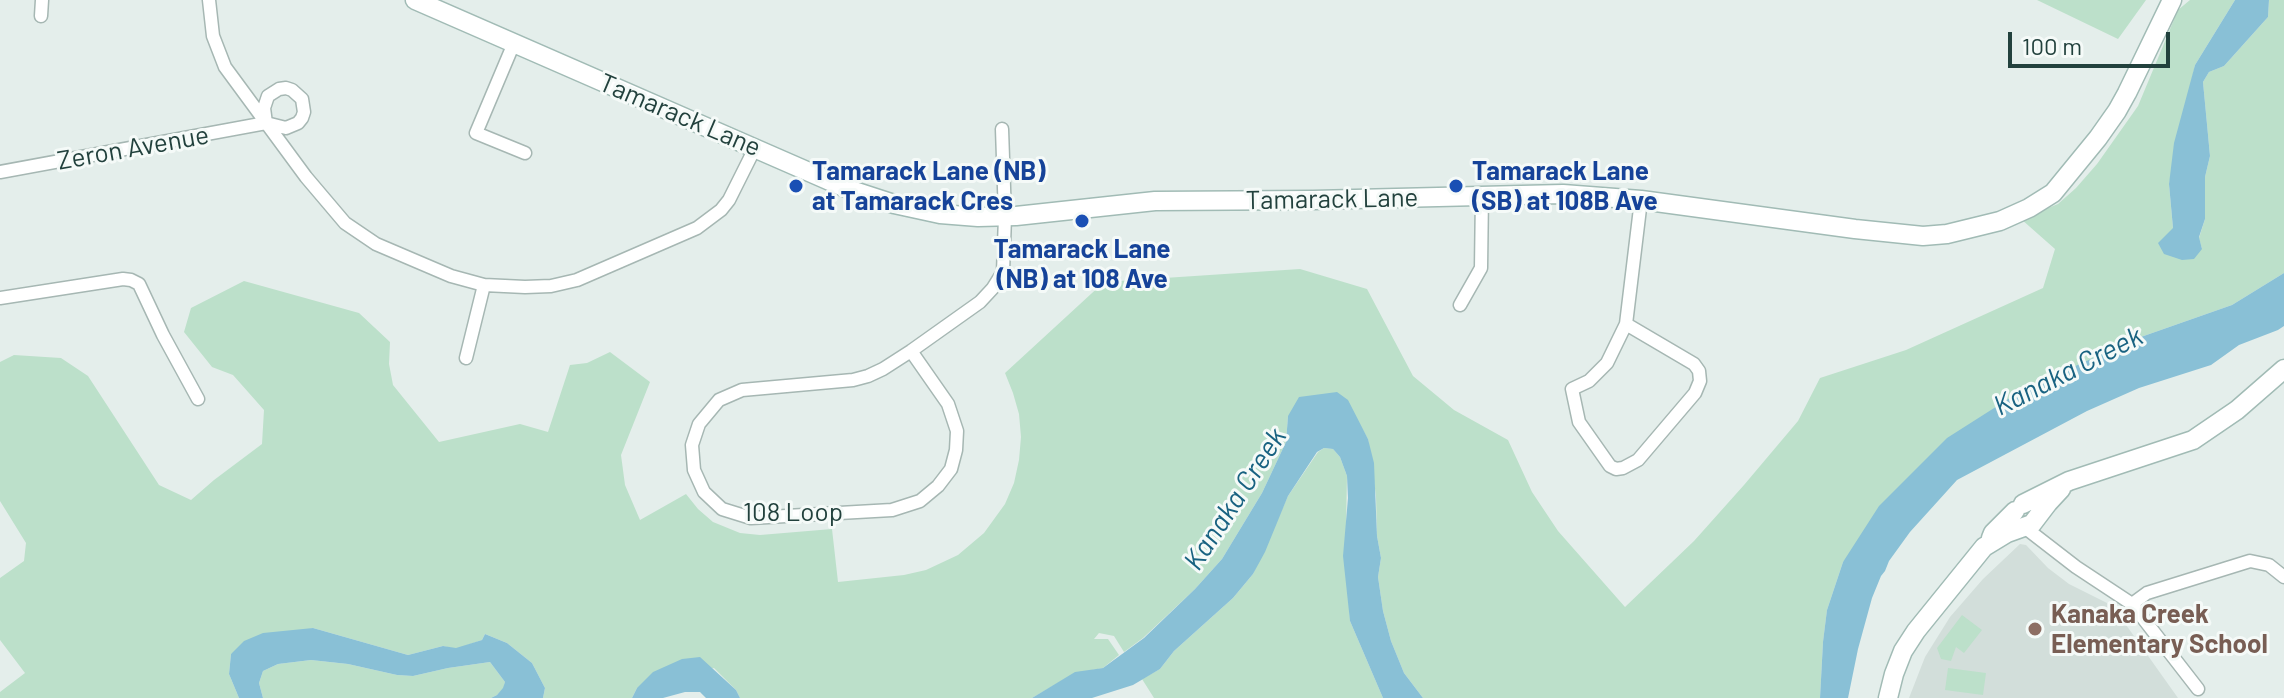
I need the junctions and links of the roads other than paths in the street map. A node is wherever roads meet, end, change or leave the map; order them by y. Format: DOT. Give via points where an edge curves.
graph roads {
  1 [pos="42,0"];
  2 [pos="209,0"];
  3 [pos="415,0"];
  4 [pos="2172,0"];
  5 [pos="41,16"];
  6 [pos="514,43"];
  7 [pos="266,123"];
  8 [pos="1002,129"];
  9 [pos="755,148"];
  10 [pos="525,153"];
  11 [pos="0,172"];
  12 [pos="1482,195"];
  13 [pos="1641,200"];
  14 [pos="1005,217"];
  15 [pos="484,285"];
  16 [pos="0,298"];
  17 [pos="1460,305"];
  18 [pos="1626,324"];
  19 [pos="911,351"];
  20 [pos="466,358"];
  21 [pos="2284,369"];
  22 [pos="198,399"];
  23 [pos="2024,514"];
  24 [pos="2284,577"];
  25 [pos="2132,604"];
  26 [pos="2198,689"];
  27 [pos="1888,698"];
  1 -- 5 [label="street"];
  2 -- 7 [label="street" via="213,36 225,67"];
  3 -- 6 [label="street, Tamarack Lane"];
  4 -- 13 [label="street, Tamarack Lane" via="2127,93 2098,138 2053,193 2000,221 1923,236"];
  6 -- 9 [label="street, Tamarack Lane"];
  6 -- 10 [label="street" via="476,133"];
  7 -- 11 [label="street, Zeron Avenue"];
  7 -- 15 [label="street" via="345,223 376,244"];
  8 -- 14 [label="street, 108 Loop"];
  9 -- 14 [label="street, Tamarack Lane" via="884,201 940,214"];
  9 -- 15 [label="street" via="729,200 697,228 577,280 551,286"];
  12 -- 13 [label="street, Tamarack Lane"];
  12 -- 14 [label="street, Tamarack Lane" via="1147,201"];
  12 -- 17 [label="street" via="1481,268"];
  13 -- 18 [label="street"];
  14 -- 19 [label="street, 108 Loop" via="1003,272 993,288"];
  15 -- 20 [label="street"];
  16 -- 22 [label="street" via="123,279 139,284"];
  18 -- 18 [label="street" via="1607,363 1589,381 1568,386 1579,422 1616,469 1638,460 1700,381 1694,364"];
  19 -- 19 [label="street, 108 Loop" via="853,380 742,390 719,400 699,424 692,445 694,470 704,492 722,509 751,518 892,510 920,501 951,469 957,431 948,404"];
  21 -- 23 [label="street" via="2193,440 2069,481"];
  23 -- 25 [label="street" via="2051,547"];
  23 -- 27 [label="street" via="1993,533 1916,631 1903,651"];
  24 -- 25 [label="street" via="2269,565 2250,561 2147,593"];
  25 -- 26 [label="street"];
}
